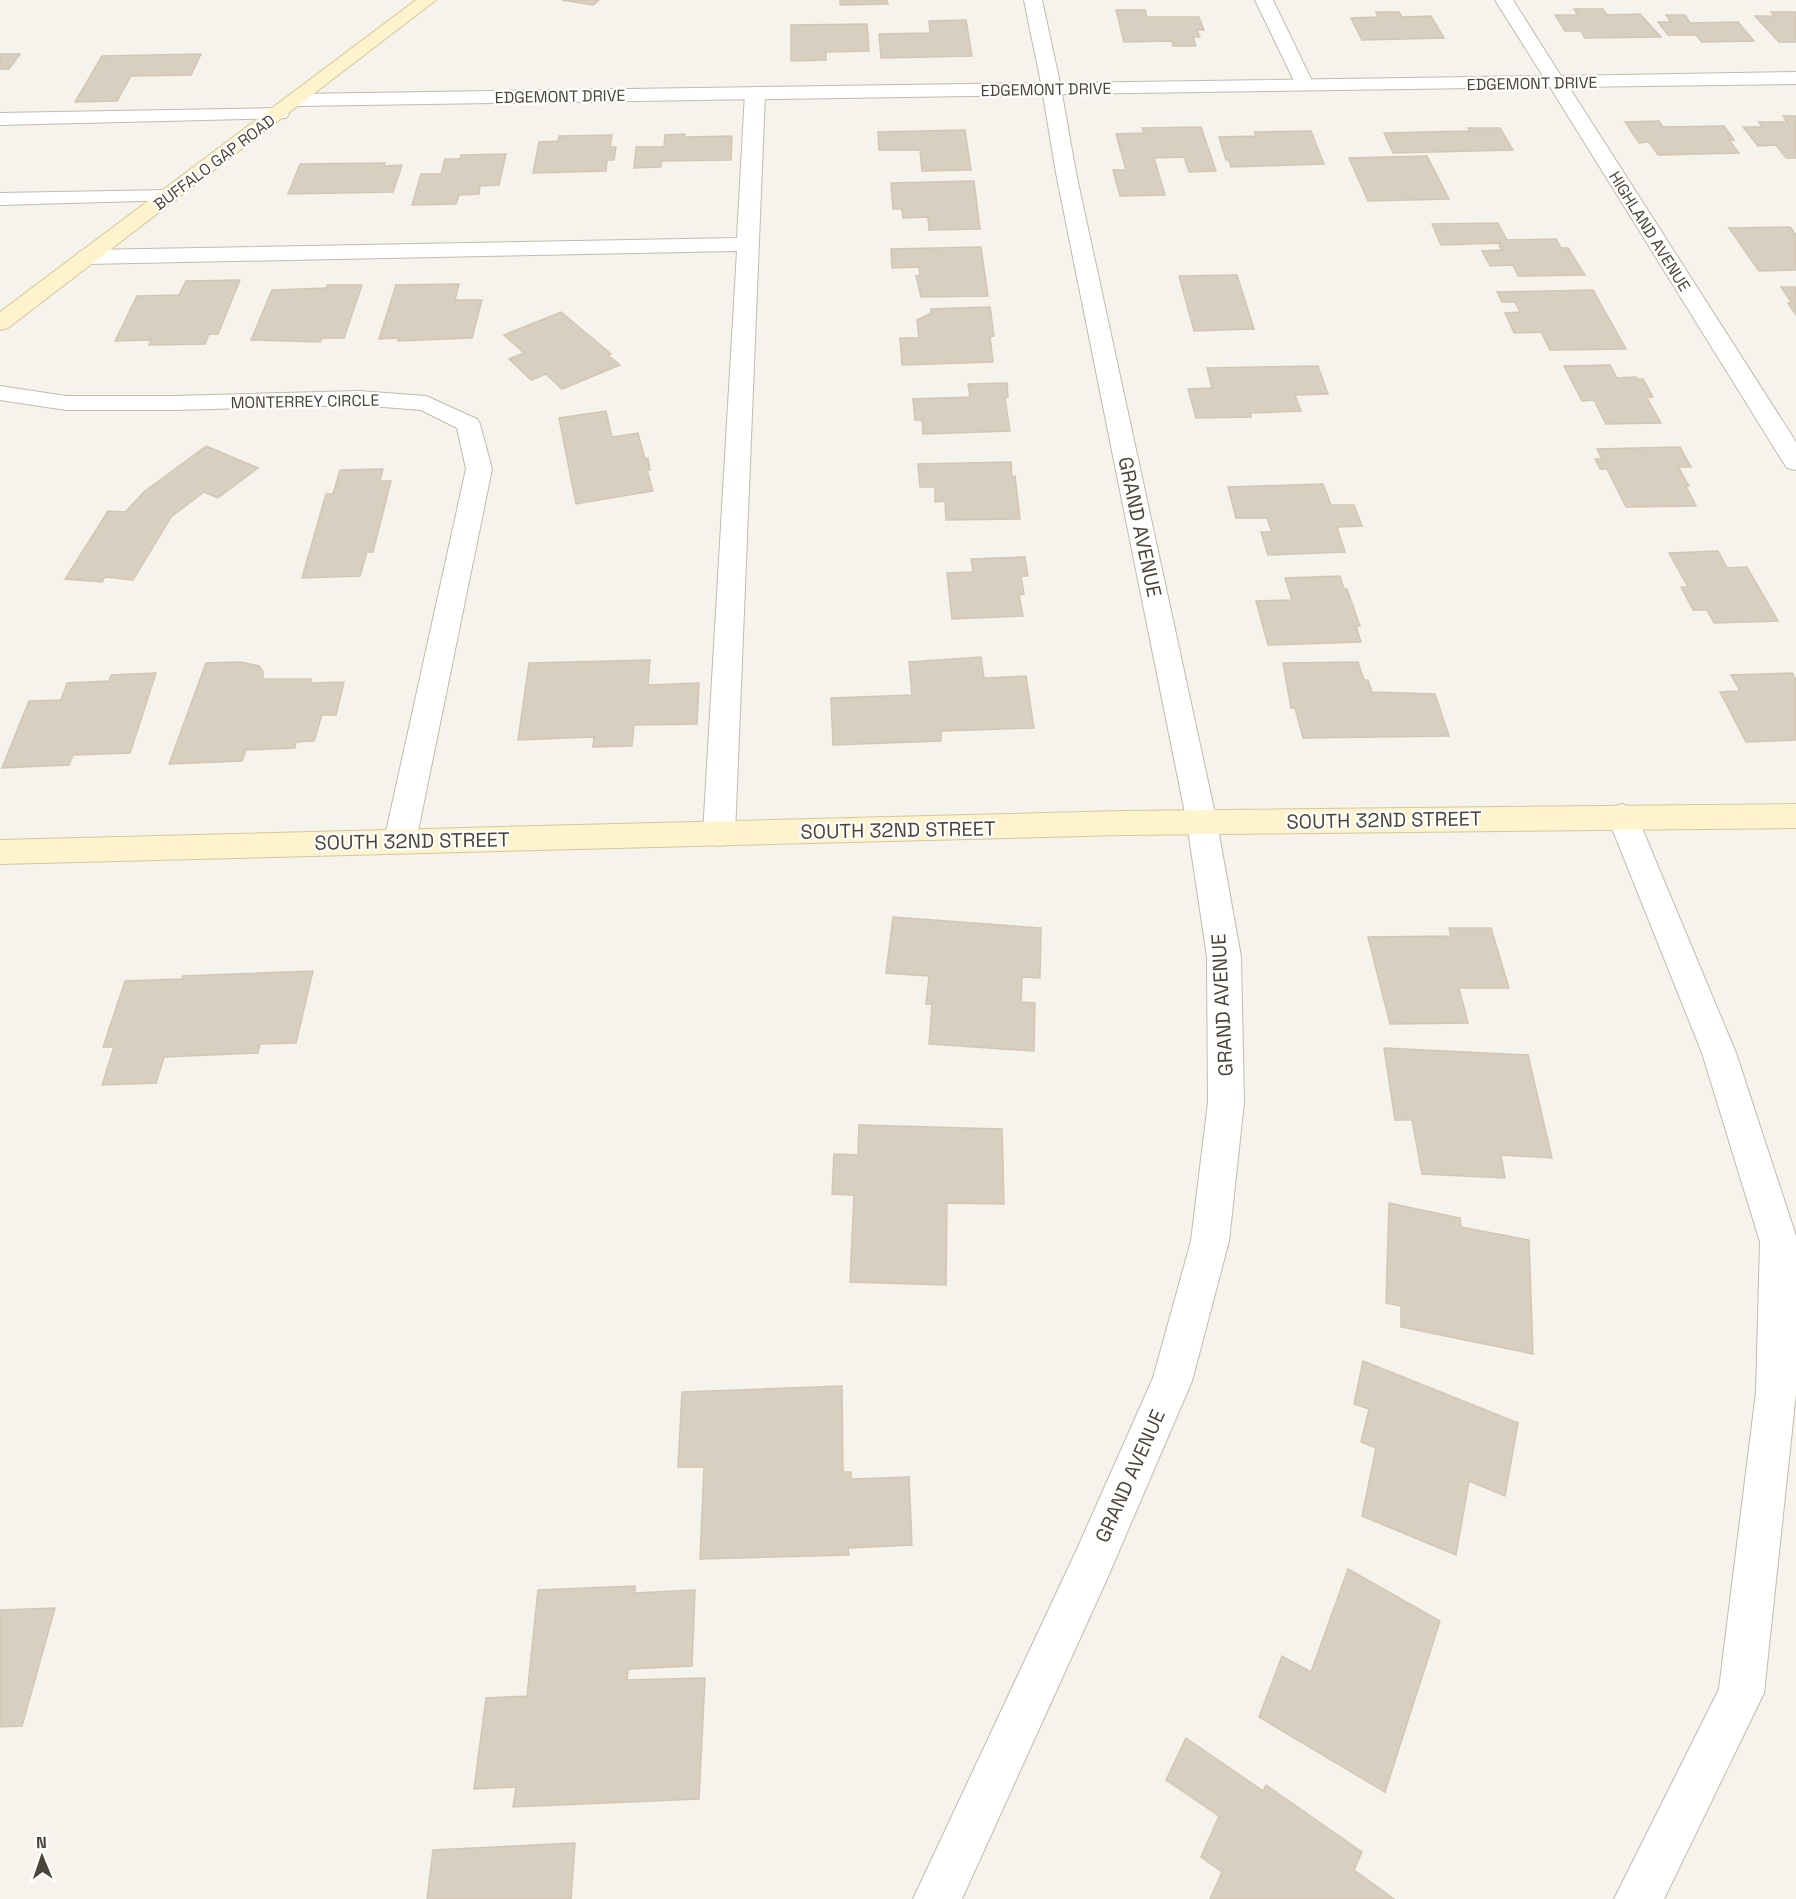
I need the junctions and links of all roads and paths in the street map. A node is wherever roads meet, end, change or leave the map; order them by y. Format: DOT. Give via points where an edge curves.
graph roads {
  1 [pos="427,0"];
  2 [pos="1033,0"];
  3 [pos="1264,0"];
  4 [pos="1504,0"];
  5 [pos="1796,78"];
  6 [pos="1556,82"];
  7 [pos="1305,85"];
  8 [pos="1052,89"];
  9 [pos="755,93"];
  10 [pos="296,100"];
  11 [pos="279,114"];
  12 [pos="0,119"];
  13 [pos="169,196"];
  14 [pos="0,199"];
  15 [pos="748,244"];
  16 [pos="87,257"];
  17 [pos="0,323"];
  18 [pos="0,393"];
  19 [pos="1796,462"];
  20 [pos="1622,816"];
  21 [pos="1796,816"];
  22 [pos="1202,822"];
  23 [pos="719,834"];
  24 [pos="400,841"];
  25 [pos="0,852"];
  26 [pos="937,1899"];
  27 [pos="1638,1899"];
  1 -- 10 [label="street, BUFFALO GAP ROAD"];
  2 -- 8 [label="street, GRAND AVENUE"];
  3 -- 7 [label="street"];
  4 -- 6 [label="street, HIGHLAND AVENUE"];
  5 -- 6 [label="street, EDGEMONT DRIVE"];
  6 -- 7 [label="street, EDGEMONT DRIVE"];
  6 -- 19 [label="street, HIGHLAND AVENUE"];
  7 -- 8 [label="street, EDGEMONT DRIVE"];
  8 -- 9 [label="street, EDGEMONT DRIVE"];
  8 -- 22 [label="street, GRAND AVENUE" via="1066,173"];
  9 -- 10 [label="street, EDGEMONT DRIVE"];
  9 -- 15 [label="street"];
  10 -- 11 [label="street, BUFFALO GAP ROAD"];
  11 -- 12 [label="street"];
  11 -- 13 [label="street, BUFFALO GAP ROAD"];
  13 -- 14 [label="street"];
  13 -- 16 [label="street, BUFFALO GAP ROAD"];
  15 -- 16 [label="street"];
  15 -- 23 [label="street"];
  16 -- 17 [label="street, BUFFALO GAP ROAD"];
  18 -- 24 [label="street, MONTERREY CIRCLE" via="66,403 359,398 426,403 468,424 479,469"];
  20 -- 21 [label="street, SOUTH 32ND STREET"];
  20 -- 22 [label="street, SOUTH 32ND STREET"];
  20 -- 27 [label="street" via="1719,1053 1779,1242 1776,1392 1741,1693"];
  22 -- 23 [label="street, SOUTH 32ND STREET"];
  22 -- 26 [label="street, GRAND AVENUE" via="1224,957 1226,1102 1210,1241 1172,1381"];
  23 -- 24 [label="street, SOUTH 32ND STREET"];
  24 -- 25 [label="street, SOUTH 32ND STREET"];
}
